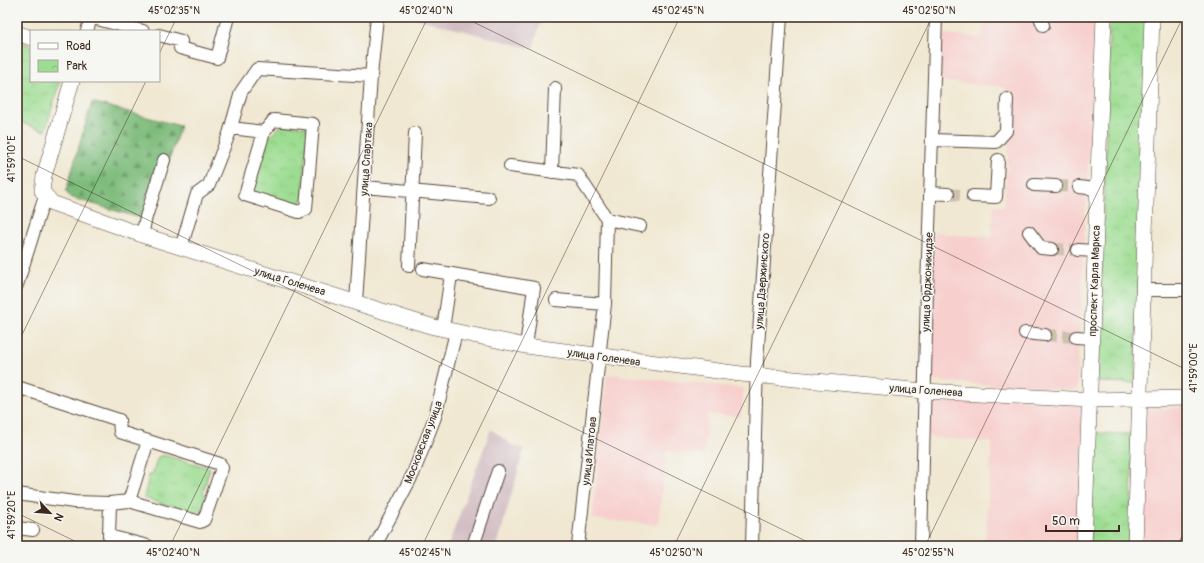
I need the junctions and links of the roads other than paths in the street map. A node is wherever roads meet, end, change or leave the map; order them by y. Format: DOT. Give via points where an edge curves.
graph roads {
  1 [pos="91,17"];
  2 [pos="228,17"];
  3 [pos="372,17"];
  4 [pos="377,17"];
  5 [pos="781,17"];
  6 [pos="936,17"];
  7 [pos="1104,17"];
  8 [pos="1152,17"];
  9 [pos="87,30"];
  10 [pos="139,30"];
  11 [pos="17,33"];
  12 [pos="160,35"];
  13 [pos="30,38"];
  14 [pos="371,76"];
  15 [pos="72,82"];
  16 [pos="555,88"];
  17 [pos="1008,99"];
  18 [pos="231,128"];
  19 [pos="264,132"];
  20 [pos="415,133"];
  21 [pos="932,140"];
  22 [pos="164,160"];
  23 [pos="998,160"];
  24 [pos="510,166"];
  25 [pos="552,172"];
  26 [pos="1034,185"];
  27 [pos="1056,186"];
  28 [pos="364,187"];
  29 [pos="1079,188"];
  30 [pos="1097,189"];
  31 [pos="413,191"];
  32 [pos="931,193"];
  33 [pos="948,194"];
  34 [pos="45,196"];
  35 [pos="973,196"];
  36 [pos="489,198"];
  37 [pos="607,219"];
  38 [pos="640,226"];
  39 [pos="1028,232"];
  40 [pos="142,235"];
  41 [pos="181,248"];
  42 [pos="1052,249"];
  43 [pos="1078,250"];
  44 [pos="1095,250"];
  45 [pos="409,266"];
  46 [pos="423,269"];
  47 [pos="452,275"];
  48 [pos="18,282"];
  49 [pos="1144,290"];
  50 [pos="1187,290"];
  51 [pos="556,300"];
  52 [pos="356,302"];
  53 [pos="605,304"];
  54 [pos="450,330"];
  55 [pos="1025,333"];
  56 [pos="1045,335"];
  57 [pos="1076,337"];
  58 [pos="1092,338"];
  59 [pos="526,346"];
  60 [pos="599,357"];
  61 [pos="756,376"];
  62 [pos="17,387"];
  63 [pos="924,391"];
  64 [pos="1187,398"];
  65 [pos="1090,400"];
  66 [pos="1141,400"];
  67 [pos="148,441"];
  68 [pos="498,471"];
  69 [pos="17,494"];
  70 [pos="129,501"];
  71 [pos="110,504"];
  72 [pos="17,528"];
  73 [pos="33,530"];
  74 [pos="148,546"];
  75 [pos="375,546"];
  76 [pos="474,546"];
  77 [pos="578,546"];
  78 [pos="752,546"];
  79 [pos="921,546"];
  80 [pos="1084,546"];
  81 [pos="1135,546"];
  1 -- 9 [label="street"];
  1 -- 10 [label="street"];
  2 -- 12 [label="street" via="217,58 180,48 181,41"];
  3 -- 4 [label="street"];
  4 -- 14 [label="street, улица Спартака"];
  5 -- 61 [label="street, улица Дзержинского"];
  6 -- 21 [label="street, улица Орджоникидзе"];
  7 -- 30 [label="main road, проспект Карла Маркса"];
  8 -- 49 [label="main road"];
  11 -- 13 [label="main road"];
  14 -- 18 [label="street" via="257,69 241,92"];
  14 -- 28 [label="street, улица Спартака"];
  15 -- 34 [label="main road" via="44,176 42,191"];
  16 -- 25 [label="street"];
  17 -- 21 [label="street" via="1006,131 996,142"];
  18 -- 19 [label="street"];
  18 -- 41 [label="street" via="213,185 197,194"];
  19 -- 19 [label="street" via="274,120 313,124 306,209 299,212 245,195"];
  20 -- 31 [label="street"];
  21 -- 32 [label="street, улица Орджоникидзе"];
  22 -- 40 [label="street"];
  23 -- 35 [label="street" via="996,197"];
  24 -- 25 [label="street"];
  25 -- 37 [label="street" via="578,175"];
  26 -- 27 [label="street"];
  28 -- 31 [label="street"];
  28 -- 52 [label="street, улица Спартака"];
  29 -- 30 [label="street"];
  30 -- 44 [label="main road, проспект Карла Маркса"];
  31 -- 36 [label="street"];
  31 -- 45 [label="street"];
  32 -- 33 [label="street"];
  32 -- 63 [label="street, улица Орджоникидзе"];
  34 -- 40 [label="main road, улица Голенева" via="59,207"];
  34 -- 48 [label="street"];
  37 -- 38 [label="street"];
  37 -- 53 [label="street, улица Ипатова"];
  39 -- 42 [label="street" via="1041,248"];
  40 -- 41 [label="main road, улица Голенева"];
  41 -- 52 [label="main road, улица Голенева"];
  43 -- 44 [label="street"];
  44 -- 58 [label="main road, проспект Карла Маркса"];
  46 -- 47 [label="street"];
  47 -- 54 [label="street, Московская улица"];
  47 -- 59 [label="street" via="534,288"];
  49 -- 50 [label="street"];
  49 -- 66 [label="main road"];
  51 -- 53 [label="street"];
  52 -- 54 [label="main road, улица Голенева"];
  53 -- 60 [label="street, улица Ипатова"];
  54 -- 59 [label="main road, улица Голенева"];
  54 -- 75 [label="street, Московская улица" via="435,417 413,474"];
  55 -- 56 [label="street"];
  57 -- 58 [label="street"];
  58 -- 65 [label="main road, проспект Карла Маркса"];
  59 -- 60 [label="main road, улица Голенева"];
  60 -- 61 [label="main road, улица Голенева"];
  60 -- 77 [label="street, улица Ипатова"];
  61 -- 63 [label="main road, улица Голенева"];
  61 -- 78 [label="street, улица Дзержинского"];
  62 -- 67 [label="street" via="119,420 120,432"];
  63 -- 65 [label="main road, улица Голенева"];
  63 -- 79 [label="street, улица Орджоникидзе"];
  64 -- 66 [label="main road, улица Голенева"];
  65 -- 66 [label="main road, улица Голенева"];
  65 -- 80 [label="main road, проспект Карла Маркса"];
  66 -- 81 [label="main road"];
  67 -- 70 [label="street"];
  67 -- 70 [label="street" via="220,464 222,468 204,520 200,522"];
  68 -- 76 [label="street"];
  69 -- 71 [label="street"];
  70 -- 71 [label="street"];
  71 -- 74 [label="street" via="109,536"];
  72 -- 73 [label="street"];
}
